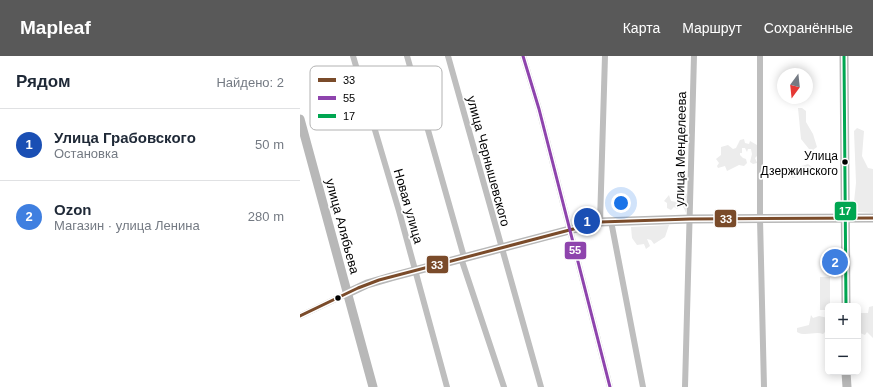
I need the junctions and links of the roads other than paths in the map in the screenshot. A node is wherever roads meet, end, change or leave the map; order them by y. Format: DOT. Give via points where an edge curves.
graph roads {
  1 [pos="353,56"];
  2 [pos="407,56"];
  3 [pos="448,56"];
  4 [pos="522,56"];
  5 [pos="605,56"];
  6 [pos="694,56"];
  7 [pos="760,56"];
  8 [pos="844,56"];
  9 [pos="356,66"];
  10 [pos="410,66"];
  11 [pos="300,119"];
  12 [pos="375,130"];
  13 [pos="428,130"];
  14 [pos="845,218"];
  15 [pos="873,218"];
  16 [pos="690,219"];
  17 [pos="760,219"];
  18 [pos="611,221"];
  19 [pos="600,222"];
  20 [pos="570,229"];
  21 [pos="501,247"];
  22 [pos="463,258"];
  23 [pos="416,270"];
  24 [pos="348,293"];
  25 [pos="846,303"];
  26 [pos="300,316"];
  27 [pos="846,375"];
  28 [pos="373,387"];
  29 [pos="447,387"];
  30 [pos="504,387"];
  31 [pos="541,387"];
  32 [pos="610,387"];
  33 [pos="643,387"];
  34 [pos="685,387"];
  35 [pos="764,387"];
  36 [pos="847,387"];
  1 -- 9 [label="street, Новая улица"];
  2 -- 10 [label="street"];
  3 -- 21 [label="street, улица Чернышевского"];
  4 -- 20 [label="street"];
  5 -- 19 [label="street"];
  6 -- 16 [label="street, улица Менделеева"];
  7 -- 17 [label="street"];
  8 -- 14 [label="main road"];
  11 -- 24 [label="main road, улица Алябьева"];
  12 -- 23 [label="street, Новая улица"];
  13 -- 22 [label="street"];
  14 -- 15 [label="main road"];
  14 -- 17 [label="main road"];
  14 -- 25 [label="main road"];
  16 -- 17 [label="main road"];
  16 -- 18 [label="main road"];
  16 -- 34 [label="street, улица Менделеева"];
  17 -- 35 [label="street"];
  18 -- 19 [label="main road"];
  18 -- 33 [label="street"];
  19 -- 20 [label="main road"];
  20 -- 21 [label="main road"];
  20 -- 32 [label="street"];
  21 -- 22 [label="main road"];
  21 -- 31 [label="street, улица Чернышевского"];
  22 -- 23 [label="main road"];
  22 -- 30 [label="street"];
  23 -- 24 [label="main road" via="367,284"];
  23 -- 29 [label="street, Новая улица"];
  24 -- 26 [label="street"];
  24 -- 28 [label="main road, улица Алябьева"];
  27 -- 36 [label="main road"];
}
